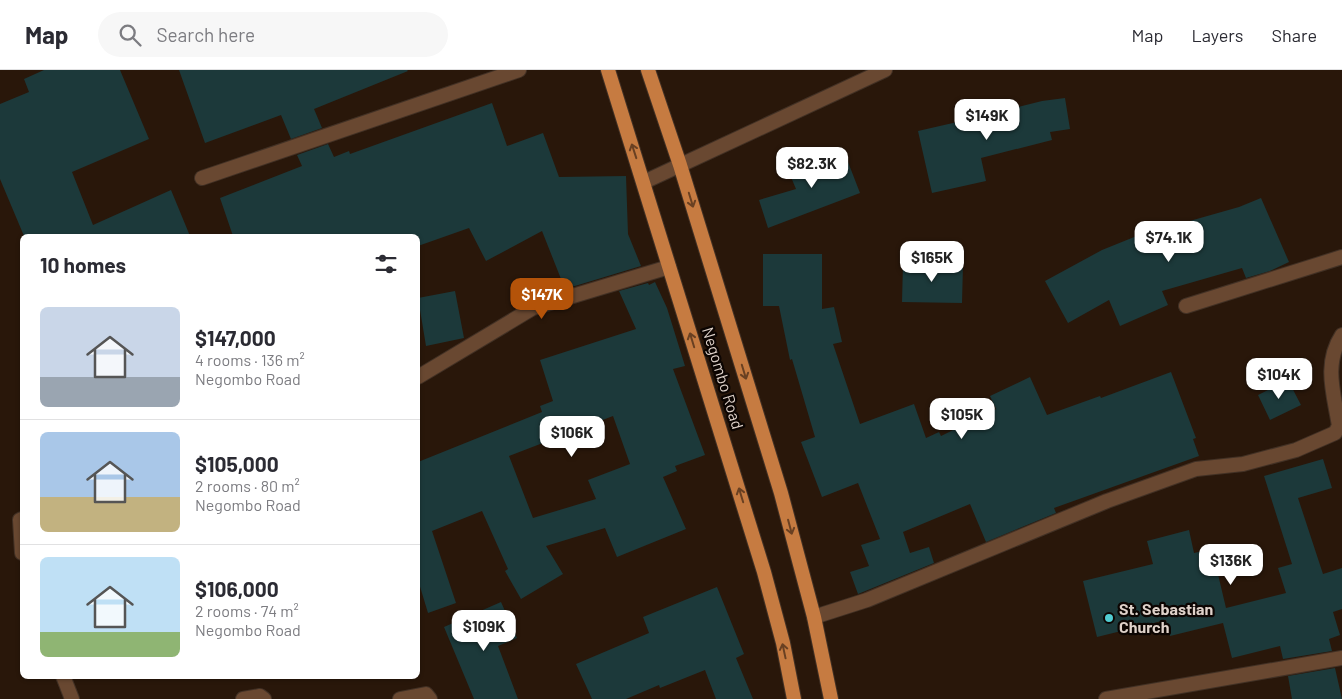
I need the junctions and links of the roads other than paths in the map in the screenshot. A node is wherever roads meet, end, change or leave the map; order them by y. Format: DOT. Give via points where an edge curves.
graph roads {
  1 [pos="519,70"];
  2 [pos="608,70"];
  3 [pos="648,70"];
  4 [pos="885,70"];
  5 [pos="680,165"];
  6 [pos="202,178"];
  7 [pos="644,182"];
  8 [pos="1342,257"];
  9 [pos="669,267"];
  10 [pos="1186,306"];
  11 [pos="1342,335"];
  12 [pos="420,376"];
  13 [pos="814,617"];
  14 [pos="1342,658"];
  15 [pos="64,679"];
  16 [pos="72,699"];
  17 [pos="243,699"];
  18 [pos="264,699"];
  19 [pos="400,699"];
  20 [pos="430,699"];
  21 [pos="794,699"];
  22 [pos="831,699"];
  23 [pos="1106,699"];
  1 -- 6 [label="street"];
  7 -- 2 [label="highway, Negombo Road, one-way"];
  3 -- 5 [label="highway, Negombo Road"];
  4 -- 5 [label="street"];
  5 -- 7 [label="street"];
  5 -- 13 [label="highway, Negombo Road, one-way" via="782,493"];
  7 -- 9 [label="highway, Negombo Road"];
  8 -- 10 [label="street"];
  9 -- 12 [label="street" via="533,308"];
  21 -- 9 [label="highway, Negombo Road, one-way" via="764,572"];
  11 -- 13 [label="street" via="1332,355 1330,369 1339,426 1335,433 1296,450 1252,462 1196,469 1107,501 867,600"];
  13 -- 22 [label="highway, Negombo Road"];
  14 -- 23 [label="street"];
  15 -- 16 [label="street"];
  17 -- 18 [label="street" via="260,696"];
  19 -- 20 [label="street" via="426,694"];
}
